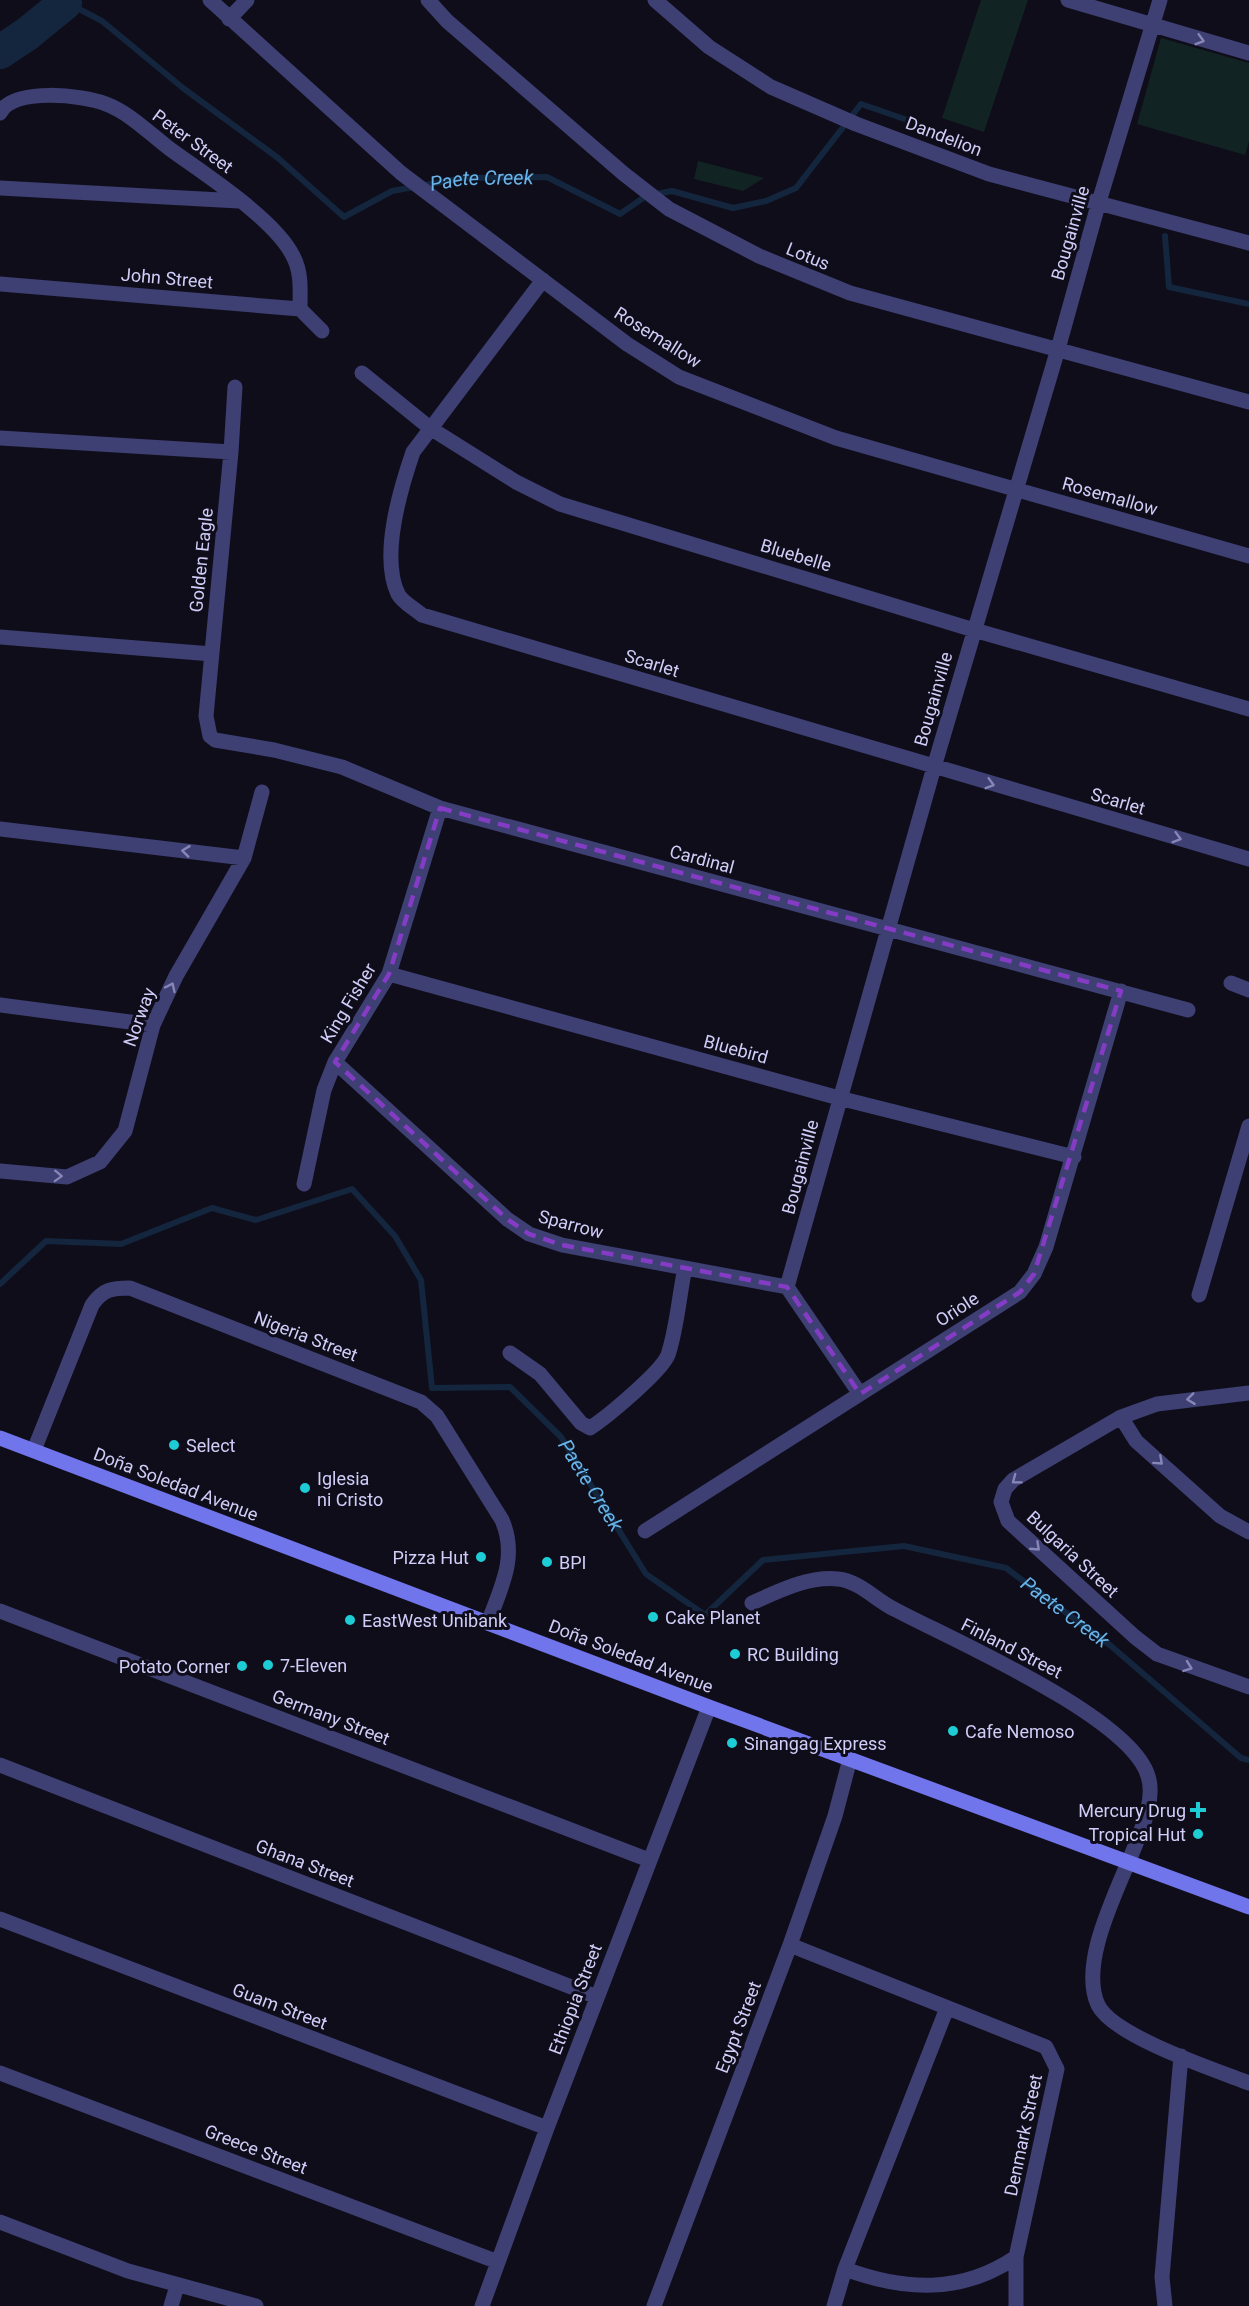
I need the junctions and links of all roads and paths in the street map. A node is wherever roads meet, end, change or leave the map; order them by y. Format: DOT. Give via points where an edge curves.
graph roads {
  1 [pos="210,0"];
  2 [pos="247,0"];
  3 [pos="428,0"];
  4 [pos="655,0"];
  5 [pos="1068,0"];
  6 [pos="1161,0"];
  7 [pos="229,19"];
  8 [pos="1152,26"];
  9 [pos="1249,53"];
  10 [pos="0,113"];
  11 [pos="0,188"];
  12 [pos="239,201"];
  13 [pos="1098,205"];
  14 [pos="1249,243"];
  15 [pos="543,280"];
  16 [pos="0,284"];
  17 [pos="300,309"];
  18 [pos="322,331"];
  19 [pos="1058,349"];
  20 [pos="362,373"];
  21 [pos="235,387"];
  22 [pos="1249,402"];
  23 [pos="430,428"];
  24 [pos="0,438"];
  25 [pos="231,452"];
  26 [pos="1015,490"];
  27 [pos="1249,556"];
  28 [pos="974,630"];
  29 [pos="0,637"];
  30 [pos="212,654"];
  31 [pos="1249,709"];
  32 [pos="210,736"];
  33 [pos="934,767"];
  34 [pos="262,792"];
  35 [pos="440,808"];
  36 [pos="0,830"];
  37 [pos="244,858"];
  38 [pos="1249,859"];
  39 [pos="887,929"];
  40 [pos="390,974"];
  41 [pos="1231,983"];
  42 [pos="1249,990"];
  43 [pos="1122,991"];
  44 [pos="0,1005"];
  45 [pos="1188,1010"];
  46 [pos="153,1025"];
  47 [pos="335,1062"];
  48 [pos="839,1098"];
  49 [pos="1249,1126"];
  50 [pos="1074,1157"];
  51 [pos="0,1171"];
  52 [pos="304,1184"];
  53 [pos="685,1268"];
  54 [pos="787,1287"];
  55 [pos="1199,1295"];
  56 [pos="510,1353"];
  57 [pos="1249,1393"];
  58 [pos="860,1394"];
  59 [pos="1122,1417"];
  60 [pos="0,1438"];
  61 [pos="34,1450"];
  62 [pos="645,1532"];
  63 [pos="1249,1532"];
  64 [pos="752,1603"];
  65 [pos="0,1611"];
  66 [pos="488,1623"];
  67 [pos="1249,1687"];
  68 [pos="709,1707"];
  69 [pos="850,1759"];
  70 [pos="0,1765"];
  71 [pos="649,1860"];
  72 [pos="1130,1864"];
  73 [pos="1249,1907"];
  74 [pos="0,1919"];
  75 [pos="790,1945"];
  76 [pos="597,1997"];
  77 [pos="947,2008"];
  78 [pos="1180,2056"];
  79 [pos="0,2073"];
  80 [pos="1249,2083"];
  81 [pos="547,2128"];
  82 [pos="0,2222"];
  83 [pos="1016,2257"];
  84 [pos="498,2262"];
  85 [pos="845,2269"];
  86 [pos="177,2286"];
  87 [pos="171,2306"];
  88 [pos="256,2306"];
  89 [pos="482,2306"];
  90 [pos="654,2306"];
  91 [pos="834,2306"];
  92 [pos="1017,2306"];
  93 [pos="1165,2306"];
  1 -- 7 [label="street, Rosemallow"];
  2 -- 7 [label="street"];
  3 -- 19 [label="street, Lotus" via="447,21 669,209 767,260 850,293"];
  4 -- 13 [label="street, Dandelion" via="709,47 771,87 989,174"];
  5 -- 8 [label="street"];
  6 -- 8 [label="street, Bougainville"];
  7 -- 15 [label="street, Rosemallow" via="401,173"];
  8 -- 9 [label="street, one-way"];
  8 -- 13 [label="street, Bougainville"];
  10 -- 12 [label="street, Peter Street" via="6,103 44,96 107,104"];
  11 -- 12 [label="street"];
  12 -- 17 [label="street, Peter Street" via="281,238 292,253 300,273"];
  13 -- 14 [label="street, Dandelion"];
  13 -- 19 [label="street, Bougainville"];
  15 -- 23 [label="street, Scarlet"];
  15 -- 26 [label="street, Rosemallow" via="627,344 680,377 836,438"];
  16 -- 17 [label="street, John Street"];
  17 -- 18 [label="street"];
  19 -- 22 [label="street, Lotus"];
  19 -- 26 [label="street, Bougainville"];
  20 -- 23 [label="street, Bluebelle"];
  21 -- 25 [label="street, Golden Eagle"];
  23 -- 28 [label="street, Bluebelle" via="516,482 560,504"];
  23 -- 33 [label="street, Scarlet" via="413,452 402,484 391,572 399,596 422,615"];
  24 -- 25 [label="street"];
  25 -- 30 [label="street, Golden Eagle"];
  26 -- 27 [label="street, Rosemallow"];
  26 -- 28 [label="street, Bougainville"];
  28 -- 31 [label="street, Bluebelle"];
  28 -- 33 [label="street, Bougainville"];
  29 -- 30 [label="street"];
  30 -- 32 [label="street, Golden Eagle" via="206,716"];
  32 -- 35 [label="street, Cardinal" via="342,767"];
  33 -- 38 [label="street, Scarlet, one-way"];
  33 -- 39 [label="street, Bougainville"];
  34 -- 37 [label="street, Norway"];
  35 -- 39 [label="street, Cardinal"];
  35 -- 40 [label="street, King Fisher"];
  37 -- 36 [label="street, one-way"];
  46 -- 37 [label="street, Norway, one-way"];
  39 -- 43 [label="street, Cardinal"];
  39 -- 48 [label="street, Bougainville"];
  40 -- 47 [label="street, King Fisher"];
  40 -- 48 [label="street, Bluebird"];
  41 -- 42 [label="street"];
  43 -- 45 [label="street, Cardinal"];
  43 -- 50 [label="street, Oriole"];
  44 -- 46 [label="street"];
  51 -- 46 [label="street, Norway, one-way" via="67,1177 100,1162 125,1131"];
  47 -- 52 [label="street, King Fisher" via="324,1090"];
  47 -- 53 [label="street, Sparrow" via="507,1219 529,1233 562,1245"];
  48 -- 50 [label="street, Bluebird"];
  48 -- 54 [label="street, Bougainville"];
  49 -- 55 [label="street"];
  50 -- 58 [label="street, Oriole" via="1046,1247 1034,1274 1020,1292"];
  53 -- 54 [label="street, Sparrow"];
  53 -- 56 [label="street" via="664,1362 590,1428 580,1423 540,1374"];
  54 -- 58 [label="street"];
  57 -- 59 [label="street, Bulgaria Street, one-way" via="1157,1404"];
  58 -- 62 [label="street, Oriole"];
  59 -- 63 [label="street, one-way" via="1136,1441 1220,1516"];
  59 -- 67 [label="street, Bulgaria Street, one-way" via="1013,1480 1001,1502 1008,1521 1157,1654"];
  60 -- 61 [label="main road, Doña Soledad Avenue"];
  61 -- 66 [label="main road, Doña Soledad Avenue"];
  61 -- 66 [label="street, Nigeria Street" via="92,1305 100,1293 130,1288 421,1401 437,1416 509,1535 511,1549 506,1572"];
  64 -- 72 [label="street, Finland Street" via="821,1579 841,1579 1082,1709 1131,1750 1148,1776 1146,1818"];
  65 -- 71 [label="street, Germany Street"];
  66 -- 68 [label="main road, Doña Soledad Avenue"];
  68 -- 69 [label="main road, Doña Soledad Avenue"];
  68 -- 71 [label="street, Ethiopia Street"];
  69 -- 72 [label="main road, Doña Soledad Avenue"];
  69 -- 75 [label="street, Egypt Street" via="835,1816"];
  70 -- 76 [label="street, Ghana Street"];
  71 -- 76 [label="street, Ethiopia Street"];
  72 -- 73 [label="main road, Doña Soledad Avenue"];
  72 -- 78 [label="street, Finland Street" via="1096,1947 1091,1971 1093,1989 1099,2007 1113,2023"];
  74 -- 81 [label="street, Guam Street"];
  75 -- 77 [label="street, Denmark Street"];
  75 -- 90 [label="street, Egypt Street"];
  76 -- 81 [label="street, Ethiopia Street"];
  77 -- 83 [label="street, Denmark Street" via="1046,2047 1057,2069"];
  77 -- 85 [label="street"];
  78 -- 80 [label="street, Finland Street"];
  78 -- 93 [label="street" via="1162,2277"];
  79 -- 84 [label="street, Greece Street"];
  81 -- 84 [label="street, Ethiopia Street"];
  82 -- 86 [label="street"];
  83 -- 85 [label="street" via="975,2279 929,2286 882,2280"];
  83 -- 92 [label="street, Denmark Street"];
  84 -- 89 [label="street, Ethiopia Street"];
  85 -- 91 [label="street"];
  86 -- 87 [label="street"];
  86 -- 88 [label="street"];
}
